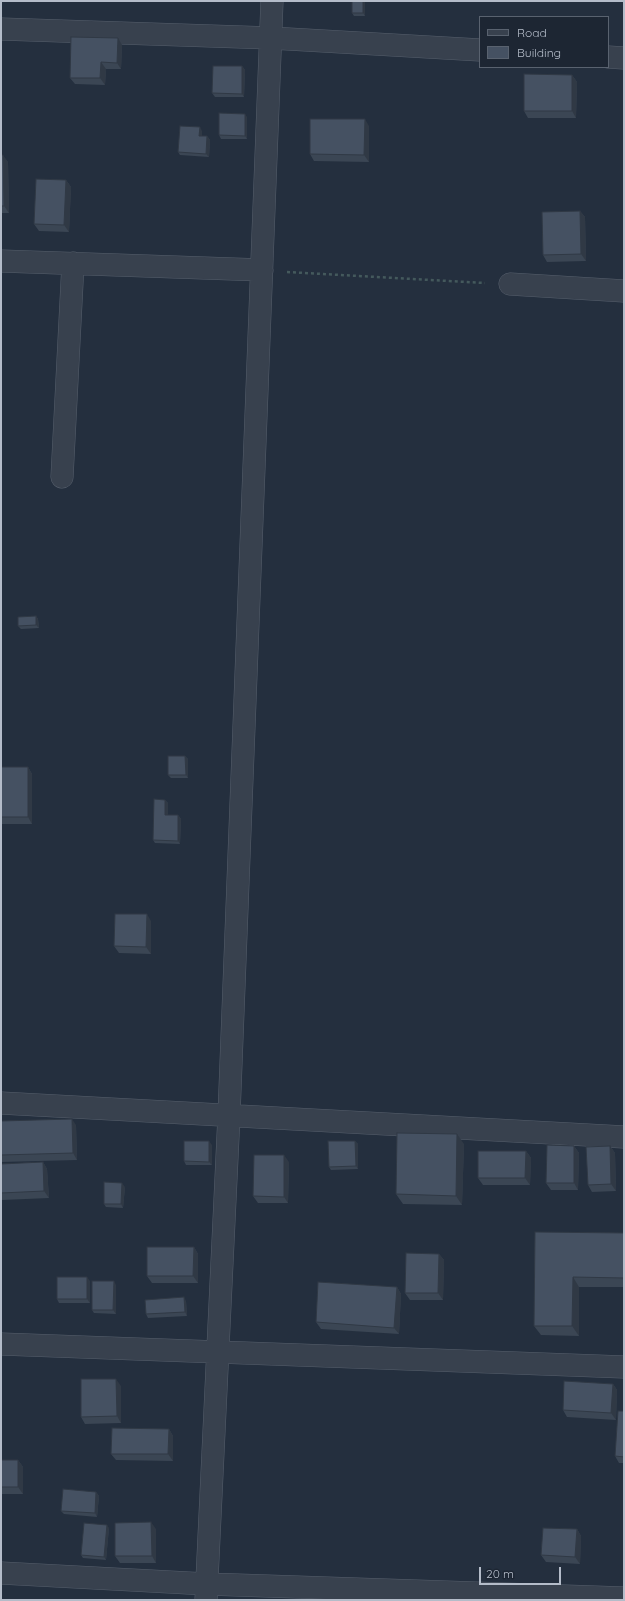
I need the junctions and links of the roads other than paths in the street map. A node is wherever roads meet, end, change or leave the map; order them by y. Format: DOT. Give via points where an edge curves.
graph roads {
  1 [pos="272,1"];
  2 [pos="1,29"];
  3 [pos="271,38"];
  4 [pos="479,50"];
  5 [pos="609,57"];
  6 [pos="624,58"];
  7 [pos="1,261"];
  8 [pos="73,263"];
  9 [pos="262,270"];
  10 [pos="510,284"];
  11 [pos="624,291"];
  12 [pos="62,477"];
  13 [pos="1,1103"];
  14 [pos="229,1115"];
  15 [pos="624,1137"];
  16 [pos="1,1344"];
  17 [pos="218,1352"];
  18 [pos="624,1367"];
  19 [pos="1,1573"];
  20 [pos="206,1592"];
  21 [pos="624,1598"];
  1 -- 3 [label="street"];
  2 -- 3 [label="street"];
  3 -- 4 [label="street"];
  3 -- 9 [label="street"];
  5 -- 6 [label="street"];
  7 -- 8 [label="street"];
  8 -- 9 [label="street"];
  8 -- 12 [label="street"];
  9 -- 14 [label="street"];
  10 -- 11 [label="street"];
  13 -- 14 [label="street"];
  14 -- 15 [label="street"];
  14 -- 17 [label="street"];
  16 -- 17 [label="street"];
  17 -- 18 [label="street"];
  17 -- 20 [label="street"];
  19 -- 20 [label="street"];
  20 -- 21 [label="street"];
}
